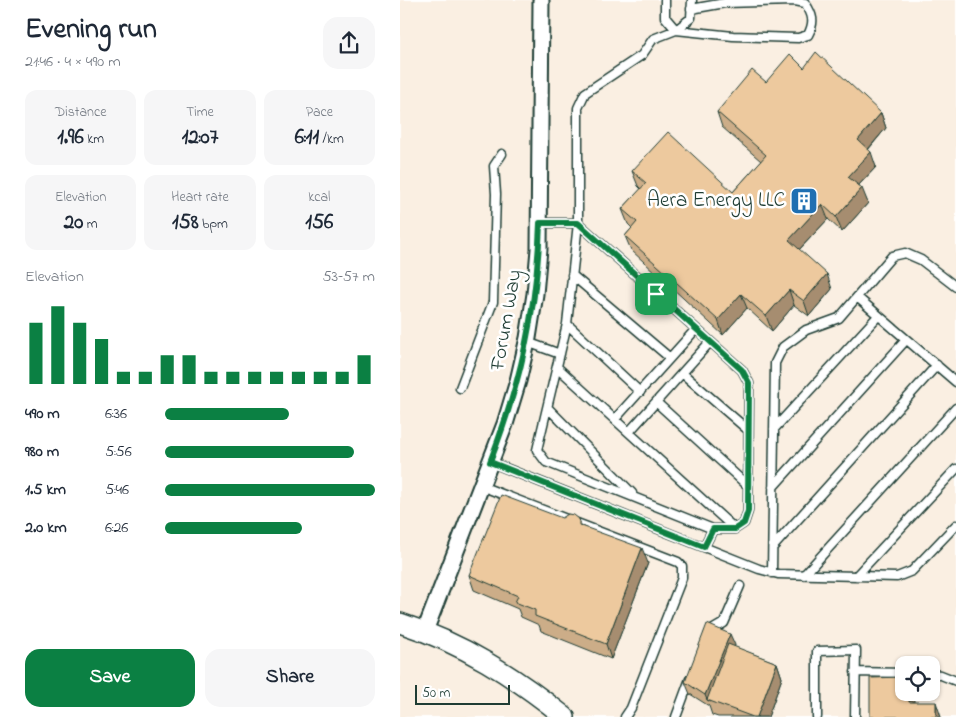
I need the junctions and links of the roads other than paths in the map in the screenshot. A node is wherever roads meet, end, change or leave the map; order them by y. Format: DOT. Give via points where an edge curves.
graph roads {
  1 [pos="541,0"];
  2 [pos="665,0"];
  3 [pos="692,0"];
  4 [pos="691,9"];
  5 [pos="676,30"];
  6 [pos="502,154"];
  7 [pos="540,223"];
  8 [pos="578,223"];
  9 [pos="572,275"];
  10 [pos="956,287"];
  11 [pos="857,297"];
  12 [pos="878,316"];
  13 [pos="567,324"];
  14 [pos="696,329"];
  15 [pos="906,340"];
  16 [pos="527,342"];
  17 [pos="710,342"];
  18 [pos="560,354"];
  19 [pos="670,358"];
  20 [pos="937,365"];
  21 [pos="557,367"];
  22 [pos="682,373"];
  23 [pos="956,382"];
  24 [pos="460,388"];
  25 [pos="640,392"];
  26 [pos="656,402"];
  27 [pos="548,408"];
  28 [pos="956,408"];
  29 [pos="615,419"];
  30 [pos="774,429"];
  31 [pos="748,430"];
  32 [pos="629,432"];
  33 [pos="490,462"];
  34 [pos="956,469"];
  35 [pos="481,486"];
  36 [pos="748,486"];
  37 [pos="773,487"];
  38 [pos="635,497"];
  39 [pos="956,525"];
  40 [pos="713,529"];
  41 [pos="735,529"];
  42 [pos="704,547"];
  43 [pos="772,547"];
  44 [pos="772,573"];
  45 [pos="804,575"];
  46 [pos="856,576"];
  47 [pos="740,586"];
  48 [pos="400,623"];
  49 [pos="425,631"];
  50 [pos="704,645"];
  51 [pos="694,670"];
  52 [pos="855,672"];
  53 [pos="895,674"];
  54 [pos="940,675"];
  55 [pos="956,681"];
  56 [pos="565,717"];
  57 [pos="625,717"];
  58 [pos="676,717"];
  59 [pos="817,717"];
  60 [pos="855,717"];
  1 -- 7 [label="street, Forum Way"];
  2 -- 5 [label="lane" via="665,17"];
  3 -- 4 [label="lane"];
  4 -- 5 [label="lane" via="691,18"];
  4 -- 5 [label="lane" via="725,3 795,1 806,3 814,25 808,35 798,38"];
  5 -- 8 [label="lane" via="653,39 642,55 585,93 578,108"];
  6 -- 24 [label="lane" via="494,166 492,302"];
  7 -- 8 [label="lane"];
  7 -- 16 [label="street, Forum Way" via="535,294"];
  8 -- 9 [label="lane"];
  8 -- 14 [label="lane"];
  9 -- 13 [label="lane"];
  9 -- 19 [label="lane"];
  10 -- 11 [label="lane" via="921,260 905,253 892,256"];
  11 -- 12 [label="lane"];
  11 -- 30 [label="lane" via="839,318 806,330 783,347 775,363"];
  12 -- 15 [label="lane"];
  12 -- 30 [label="lane"];
  13 -- 18 [label="lane"];
  13 -- 25 [label="lane"];
  14 -- 17 [label="lane"];
  14 -- 19 [label="lane"];
  15 -- 20 [label="lane"];
  15 -- 37 [label="lane"];
  16 -- 18 [label="lane"];
  16 -- 33 [label="street, Forum Way" via="508,416"];
  17 -- 22 [label="lane"];
  17 -- 31 [label="lane" via="742,370 749,383"];
  18 -- 21 [label="lane"];
  19 -- 25 [label="lane"];
  20 -- 23 [label="lane"];
  20 -- 43 [label="lane"];
  21 -- 27 [label="lane"];
  21 -- 29 [label="lane"];
  22 -- 26 [label="lane"];
  22 -- 31 [label="lane"];
  25 -- 29 [label="lane"];
  26 -- 32 [label="lane"];
  26 -- 36 [label="lane"];
  27 -- 38 [label="lane"];
  27 -- 38 [label="lane" via="537,450 546,462"];
  28 -- 45 [label="lane"];
  29 -- 32 [label="lane"];
  30 -- 37 [label="lane"];
  31 -- 36 [label="lane"];
  32 -- 41 [label="lane"];
  33 -- 35 [label="street, Forum Way"];
  33 -- 42 [label="lane"];
  34 -- 46 [label="lane"];
  35 -- 49 [label="street, Forum Way"];
  35 -- 57 [label="lane" via="682,566 682,578"];
  36 -- 41 [label="lane" via="748,511 744,523"];
  37 -- 43 [label="lane"];
  38 -- 40 [label="lane"];
  39 -- 46 [label="lane" via="912,571 897,577"];
  40 -- 41 [label="lane"];
  40 -- 42 [label="lane"];
  42 -- 44 [label="lane"];
  43 -- 44 [label="lane"];
  44 -- 45 [label="lane"];
  45 -- 46 [label="lane"];
  47 -- 50 [label="lane" via="724,623 712,630"];
  48 -- 49 [label="street"];
  49 -- 56 [label="street" via="488,662"];
  51 -- 58 [label="lane"];
  52 -- 53 [label="lane"];
  52 -- 59 [label="lane" via="856,650 817,651"];
  52 -- 60 [label="lane"];
  54 -- 55 [label="lane"];
}
